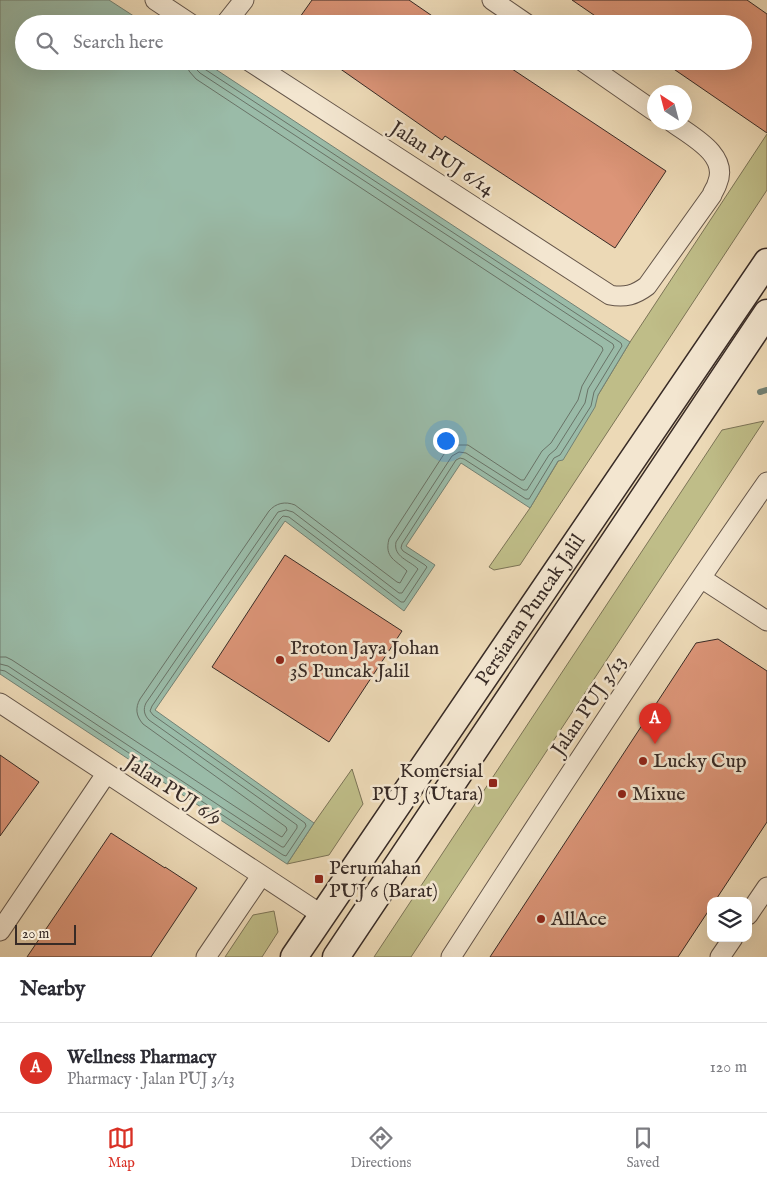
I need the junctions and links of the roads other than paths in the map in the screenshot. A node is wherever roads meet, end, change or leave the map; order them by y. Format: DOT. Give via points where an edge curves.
graph roads {
  1 [pos="155,0"];
  2 [pos="244,0"];
  3 [pos="492,0"];
  4 [pos="178,15"];
  5 [pos="232,15"];
  6 [pos="514,15"];
  7 [pos="263,70"];
  8 [pos="595,70"];
  9 [pos="647,106"];
  10 [pos="684,130"];
  11 [pos="765,268"];
  12 [pos="767,313"];
  13 [pos="767,339"];
  14 [pos="735,362"];
  15 [pos="767,482"];
  16 [pos="701,578"];
  17 [pos="767,621"];
  18 [pos="0,703"];
  19 [pos="106,774"];
  20 [pos="261,876"];
  21 [pos="767,887"];
  22 [pos="752,909"];
  23 [pos="322,915"];
  24 [pos="1,927"];
  25 [pos="729,942"];
  26 [pos="206,957"];
  27 [pos="294,957"];
  28 [pos="336,957"];
  29 [pos="451,957"];
  30 [pos="720,957"];
  1 -- 4 [label="street"];
  2 -- 5 [label="street"];
  3 -- 6 [label="street"];
  7 -- 10 [label="street, Jalan PUJ 6/14" via="610,295 618,297 628,297 647,286 718,183 720,169 707,146"];
  8 -- 9 [label="street"];
  11 -- 23 [label="main road, Persiaran Puncak Jalil"];
  12 -- 14 [label="main road, Persiaran Puncak Jalil"];
  13 -- 14 [label="main road"];
  14 -- 28 [label="main road, Persiaran Puncak Jalil"];
  15 -- 16 [label="street, Jalan PUJ 3/13"];
  16 -- 17 [label="street"];
  16 -- 29 [label="street, Jalan PUJ 3/13"];
  18 -- 19 [label="street, Jalan PUJ 6/9"];
  19 -- 20 [label="street, Jalan PUJ 6/9"];
  19 -- 24 [label="street"];
  20 -- 23 [label="street, Jalan PUJ 6/9"];
  20 -- 26 [label="street"];
  21 -- 22 [label="street"];
  23 -- 27 [label="main road, Persiaran Puncak Jalil"];
  25 -- 30 [label="street"];
}
